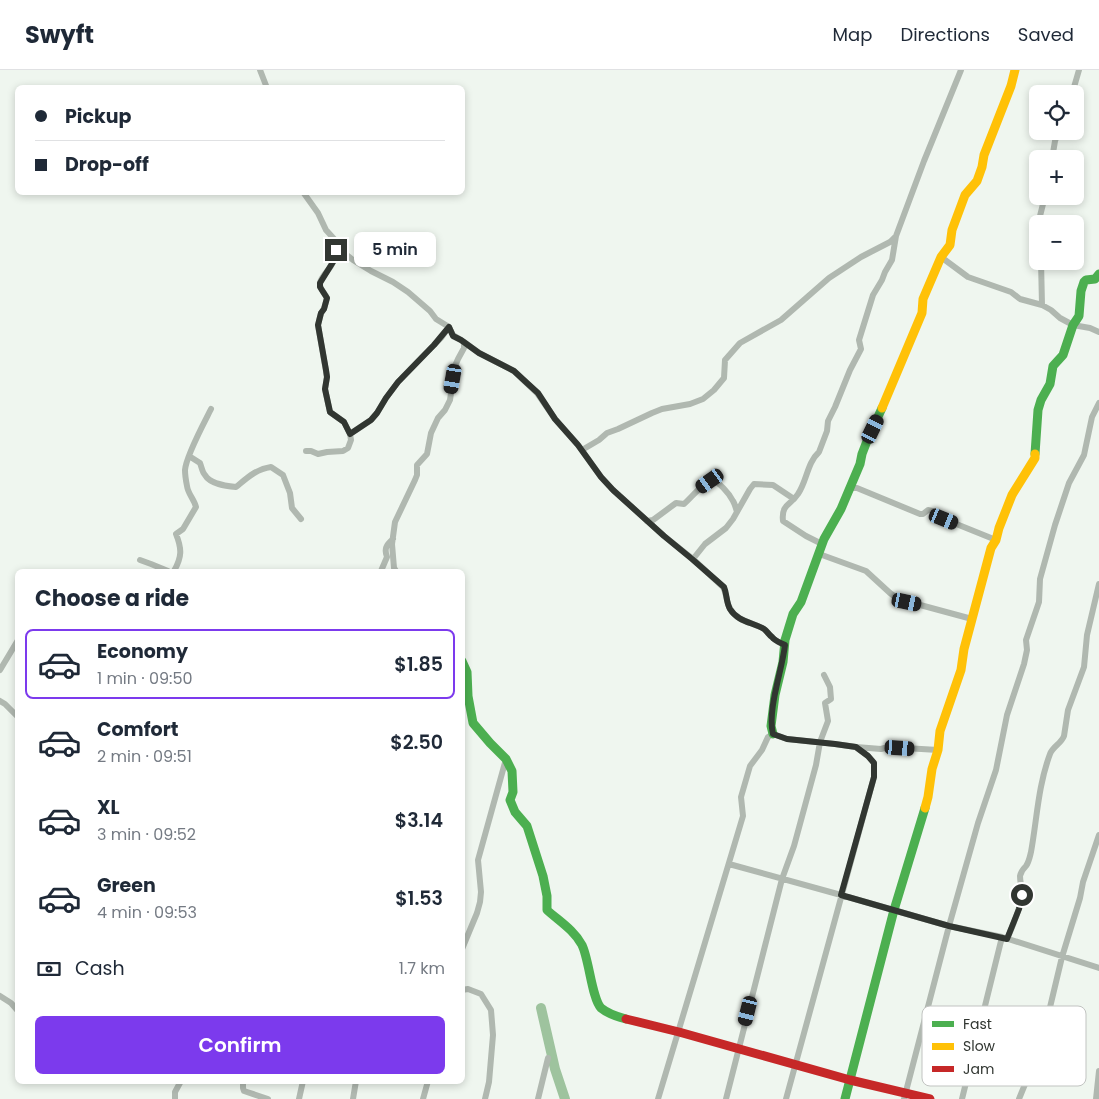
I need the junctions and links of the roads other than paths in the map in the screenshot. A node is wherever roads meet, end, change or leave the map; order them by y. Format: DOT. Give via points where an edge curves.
graph roads {
  1 [pos="260,70"];
  2 [pos="961,70"];
  3 [pos="1015,70"];
  4 [pos="1079,70"];
  5 [pos="266,85"];
  6 [pos="1075,85"];
  7 [pos="305,195"];
  8 [pos="896,236"];
  9 [pos="339,247"];
  10 [pos="941,257"];
  11 [pos="1041,270"];
  12 [pos="1099,274"];
  13 [pos="1042,305"];
  14 [pos="1073,325"];
  15 [pos="449,327"];
  16 [pos="1099,332"];
  17 [pos="464,342"];
  18 [pos="1099,403"];
  19 [pos="211,409"];
  20 [pos="350,434"];
  21 [pos="582,450"];
  22 [pos="306,451"];
  23 [pos="190,456"];
  24 [pos="850,488"];
  25 [pos="794,499"];
  26 [pos="737,512"];
  27 [pos="300,519"];
  28 [pos="647,521"];
  29 [pos="393,539"];
  30 [pos="996,540"];
  31 [pos="820,548"];
  32 [pos="692,559"];
  33 [pos="140,560"];
  34 [pos="163,569"];
  35 [pos="175,569"];
  36 [pos="382,569"];
  37 [pos="396,569"];
  38 [pos="1099,584"];
  39 [pos="1096,612"];
  40 [pos="972,619"];
  41 [pos="15,645"];
  42 [pos="785,645"];
  43 [pos="465,666"];
  44 [pos="0,670"];
  45 [pos="824,675"];
  46 [pos="0,701"];
  47 [pos="15,714"];
  48 [pos="773,734"];
  49 [pos="820,742"];
  50 [pos="856,747"];
  51 [pos="938,750"];
  52 [pos="506,759"];
  53 [pos="1099,835"];
  54 [pos="729,864"];
  55 [pos="782,879"];
  56 [pos="841,895"];
  57 [pos="894,910"];
  58 [pos="949,926"];
  59 [pos="1005,938"];
  60 [pos="465,941"];
  61 [pos="1062,957"];
  62 [pos="1099,968"];
  63 [pos="465,990"];
  64 [pos="0,996"];
  65 [pos="928,1006"];
  66 [pos="987,1006"];
  67 [pos="1050,1006"];
  68 [pos="15,1008"];
  69 [pos="922,1028"];
  70 [pos="679,1032"];
  71 [pos="739,1049"];
  72 [pos="548,1058"];
  73 [pos="795,1064"];
  74 [pos="1099,1071"];
  75 [pos="850,1080"];
  76 [pos="179,1084"];
  77 [pos="243,1084"];
  78 [pos="302,1084"];
  79 [pos="356,1084"];
  80 [pos="427,1084"];
  81 [pos="965,1086"];
  82 [pos="1024,1086"];
  83 [pos="904,1096"];
  84 [pos="175,1099"];
  85 [pos="268,1099"];
  86 [pos="299,1099"];
  87 [pos="353,1099"];
  88 [pos="423,1099"];
  89 [pos="485,1099"];
  90 [pos="538,1099"];
  91 [pos="658,1099"];
  92 [pos="726,1099"];
  93 [pos="786,1099"];
  94 [pos="845,1099"];
  95 [pos="930,1099"];
  96 [pos="962,1099"];
  97 [pos="1018,1099"];
  98 [pos="1095,1099"];
  1 -- 5 [label="street"];
  2 -- 8 [label="street"];
  3 -- 10 [label="street" via="977,181 965,195 950,245"];
  4 -- 6 [label="street"];
  7 -- 9 [label="street"];
  8 -- 21 [label="street" via="829,278 781,320 740,344 725,360 722,382 703,399 652,413 607,433"];
  8 -- 25 [label="street" via="892,260 872,295 859,340 861,349 828,421 819,452"];
  9 -- 15 [label="street" via="371,272 408,292"];
  9 -- 20 [label="street" via="320,283 327,298 318,325 329,410 344,422"];
  10 -- 13 [label="street" via="968,277"];
  10 -- 24 [label="street" via="923,299 922,313"];
  11 -- 13 [label="street"];
  12 -- 14 [label="street" via="1095,279 1084,281 1079,316"];
  13 -- 14 [label="street"];
  14 -- 16 [label="street"];
  14 -- 30 [label="street" via="1066,350 1053,366 1050,384 1038,410 1034,458 1012,495"];
  15 -- 17 [label="street" via="453,336"];
  15 -- 20 [label="street" via="398,382 371,420"];
  17 -- 21 [label="street" via="514,371 538,393"];
  17 -- 29 [label="street" via="455,366 450,400 431,433 427,454 417,465 417,475 395,522"];
  18 -- 58 [label="street" via="1092,417 1084,455 1069,483 1055,525 996,770"];
  19 -- 23 [label="street"];
  20 -- 22 [label="street" via="348,448 343,451 318,454"];
  21 -- 28 [label="street" via="601,477"];
  23 -- 27 [label="street" via="200,464 208,480 228,486 236,487 262,468 271,467 283,475 292,508"];
  23 -- 35 [label="street" via="185,469 186,483 196,507 183,529 176,534 181,550"];
  24 -- 30 [label="street" via="920,514 936,511 944,519"];
  24 -- 31 [label="street"];
  25 -- 26 [label="street" via="773,485 754,484"];
  25 -- 31 [label="street" via="783,512 783,521"];
  26 -- 28 [label="street" via="734,501 714,480 701,487 684,504 676,503"];
  26 -- 32 [label="street" via="726,528"];
  28 -- 32 [label="street"];
  29 -- 36 [label="street" via="386,547 387,556"];
  29 -- 37 [label="street"];
  30 -- 40 [label="street"];
  31 -- 40 [label="street" via="822,555 866,571 898,599"];
  31 -- 42 [label="street" via="801,602 792,614"];
  32 -- 42 [label="street" via="724,587 725,598 735,616 763,628"];
  33 -- 34 [label="street"];
  38 -- 39 [label="street"];
  39 -- 59 [label="street" via="1088,635 1084,667 1068,710 1064,736 1051,752 1039,794 1031,853 1021,874 1019,909"];
  40 -- 51 [label="street" via="958,678 940,731"];
  41 -- 44 [label="street"];
  42 -- 48 [label="street" via="775,695"];
  43 -- 52 [label="street" via="473,722"];
  45 -- 49 [label="street" via="831,699 825,703 828,721"];
  46 -- 47 [label="street"];
  48 -- 49 [label="street" via="787,739"];
  48 -- 54 [label="street" via="750,766 741,797 743,816"];
  49 -- 50 [label="street"];
  49 -- 55 [label="street" via="798,835"];
  50 -- 51 [label="street"];
  50 -- 56 [label="street" via="874,763 874,777"];
  51 -- 57 [label="street" via="928,797"];
  52 -- 60 [label="street" via="478,860 480,902"];
  52 -- 70 [label="street" via="514,778 510,800 527,826 548,896 547,910 583,946 600,1008 619,1017"];
  53 -- 61 [label="street"];
  54 -- 55 [label="street"];
  54 -- 70 [label="street"];
  55 -- 56 [label="street"];
  55 -- 71 [label="street"];
  56 -- 57 [label="street"];
  56 -- 73 [label="street"];
  57 -- 58 [label="street"];
  57 -- 75 [label="street"];
  58 -- 59 [label="street"];
  58 -- 65 [label="street"];
  59 -- 61 [label="street"];
  59 -- 66 [label="street"];
  61 -- 62 [label="street"];
  61 -- 67 [label="street"];
  63 -- 89 [label="street" via="481,994 491,1010 493,1035"];
  64 -- 68 [label="street"];
  69 -- 83 [label="street"];
  70 -- 71 [label="street"];
  70 -- 91 [label="street"];
  71 -- 73 [label="street"];
  71 -- 92 [label="street"];
  72 -- 90 [label="street"];
  73 -- 75 [label="street"];
  73 -- 93 [label="street"];
  74 -- 98 [label="street"];
  75 -- 83 [label="street"];
  75 -- 94 [label="street"];
  76 -- 84 [label="street"];
  77 -- 85 [label="street" via="244,1091"];
  78 -- 86 [label="street"];
  79 -- 87 [label="street"];
  80 -- 88 [label="street"];
  81 -- 96 [label="street"];
  82 -- 97 [label="street"];
  83 -- 95 [label="street"];
}
